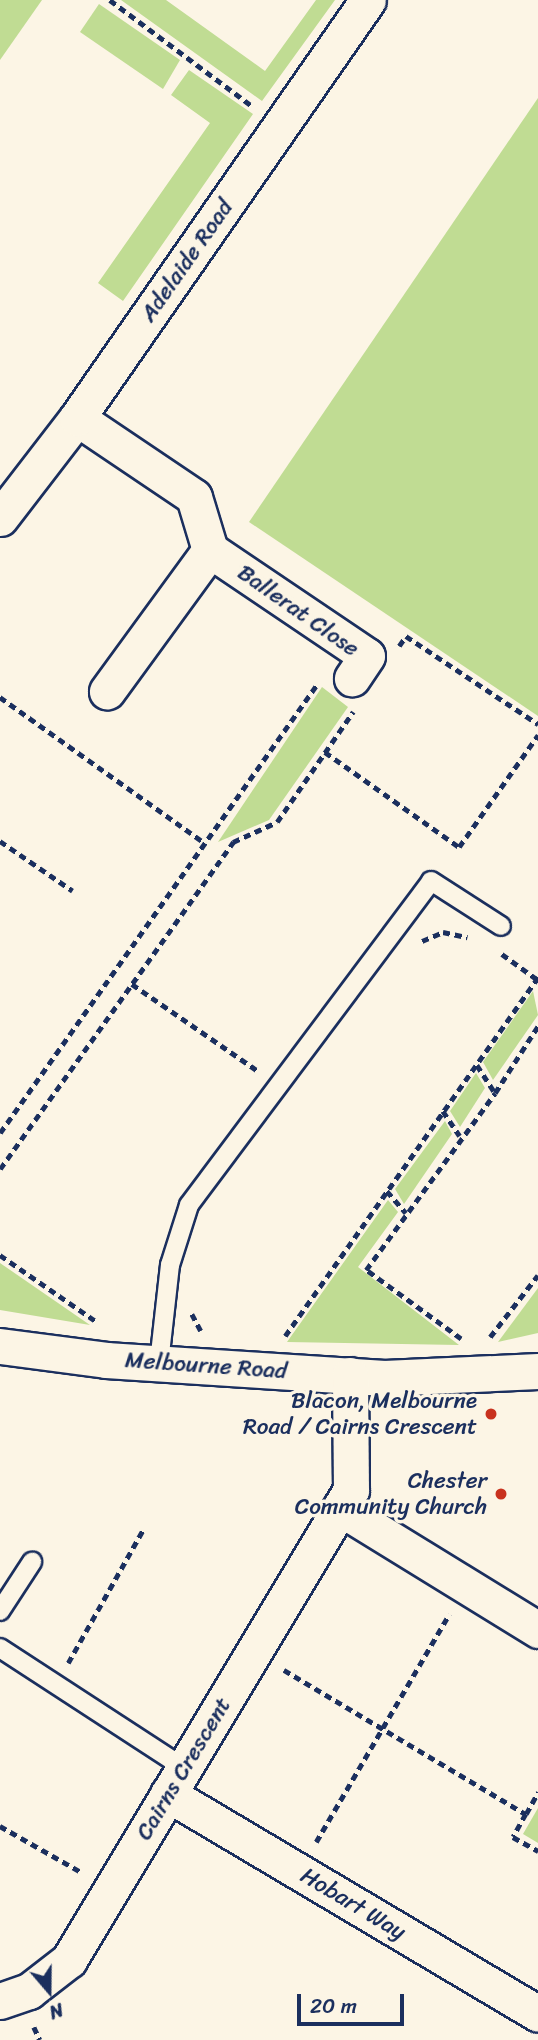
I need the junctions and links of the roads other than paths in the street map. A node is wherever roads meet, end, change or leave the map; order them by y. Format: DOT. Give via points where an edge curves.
graph roads {
  1 [pos="369,0"];
  2 [pos="77,418"];
  3 [pos="2,511"];
  4 [pos="210,550"];
  5 [pos="344,686"];
  6 [pos="107,691"];
  7 [pos="501,926"];
  8 [pos="0,1346"];
  9 [pos="159,1363"];
  10 [pos="538,1371"];
  11 [pos="350,1375"];
  12 [pos="340,1508"];
  13 [pos="32,1562"];
  14 [pos="0,1611"];
  15 [pos="524,1622"];
  16 [pos="0,1648"];
  17 [pos="176,1781"];
  18 [pos="0,2001"];
  19 [pos="538,2014"];
  1 -- 2 [label="street, Adelaide Road"];
  2 -- 3 [label="street, Adelaide Road"];
  2 -- 4 [label="street" via="194,497"];
  4 -- 5 [label="street, Ballerat Close" via="367,656"];
  4 -- 6 [label="street"];
  7 -- 9 [label="lane" via="431,881 189,1205 170,1265"];
  8 -- 9 [label="street, Melbourne Road"];
  9 -- 11 [label="street, Melbourne Road"];
  10 -- 11 [label="street, Melbourne Road" via="479,1363"];
  11 -- 12 [label="street, Cairns Crescent" via="351,1490"];
  12 -- 15 [label="street"];
  12 -- 17 [label="street, Cairns Crescent"];
  13 -- 14 [label="lane"];
  16 -- 17 [label="lane"];
  17 -- 18 [label="street, Cairns Crescent" via="69,1960 29,1991"];
  17 -- 19 [label="street, Hobart Way"];
}
